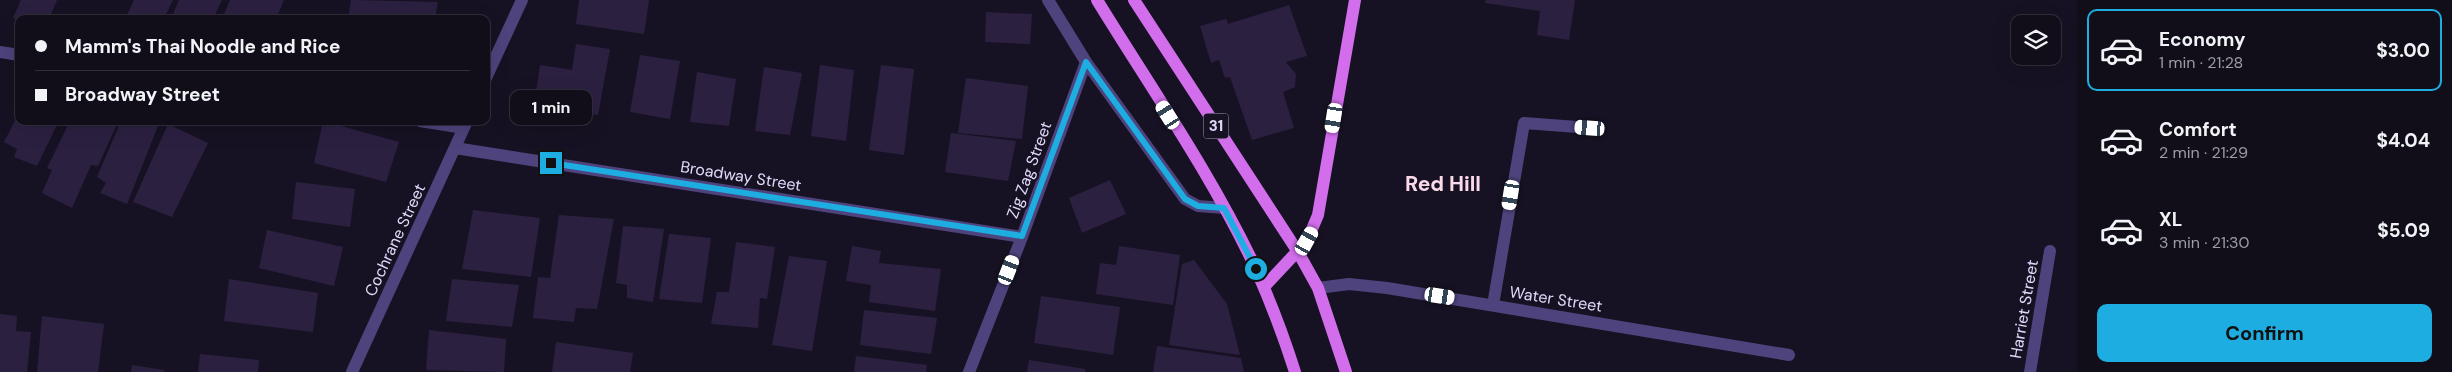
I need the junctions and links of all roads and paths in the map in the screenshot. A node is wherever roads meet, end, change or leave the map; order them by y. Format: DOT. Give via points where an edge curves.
graph roads {
  1 [pos="522,0"];
  2 [pos="1048,0"];
  3 [pos="1097,0"];
  4 [pos="1134,0"];
  5 [pos="1355,0"];
  6 [pos="0,52"];
  7 [pos="15,54"];
  8 [pos="1086,62"];
  9 [pos="490,69"];
  10 [pos="465,125"];
  11 [pos="1590,128"];
  12 [pos="455,148"];
  13 [pos="1224,208"];
  14 [pos="1022,236"];
  15 [pos="2050,251"];
  16 [pos="1298,252"];
  17 [pos="1264,287"];
  18 [pos="1318,288"];
  19 [pos="1492,305"];
  20 [pos="1789,354"];
  21 [pos="352,372"];
  22 [pos="969,372"];
  23 [pos="1295,372"];
  24 [pos="1346,372"];
  25 [pos="2030,372"];
  1 -- 9 [label="street"];
  2 -- 8 [label="street"];
  3 -- 13 [label="main road, 31"];
  4 -- 16 [label="main road, 31"];
  5 -- 16 [label="main road" via="1321,206 1314,229"];
  6 -- 7 [label="street"];
  8 -- 13 [label="street" via="1185,199 1198,206"];
  8 -- 14 [label="street, Zig Zag Street"];
  10 -- 12 [label="street, Cochrane Street"];
  11 -- 19 [label="street" via="1524,123"];
  12 -- 14 [label="street, Broadway Street"];
  12 -- 21 [label="street, Cochrane Street"];
  13 -- 17 [label="main road, 31"];
  14 -- 22 [label="street, Zig Zag Street"];
  15 -- 25 [label="street, Harriet Street"];
  16 -- 17 [label="main road"];
  16 -- 18 [label="main road, 31"];
  17 -- 23 [label="main road, 31"];
  18 -- 19 [label="street, Water Street" via="1349,284"];
  18 -- 24 [label="main road, 31"];
  19 -- 20 [label="street, Water Street"];
}
